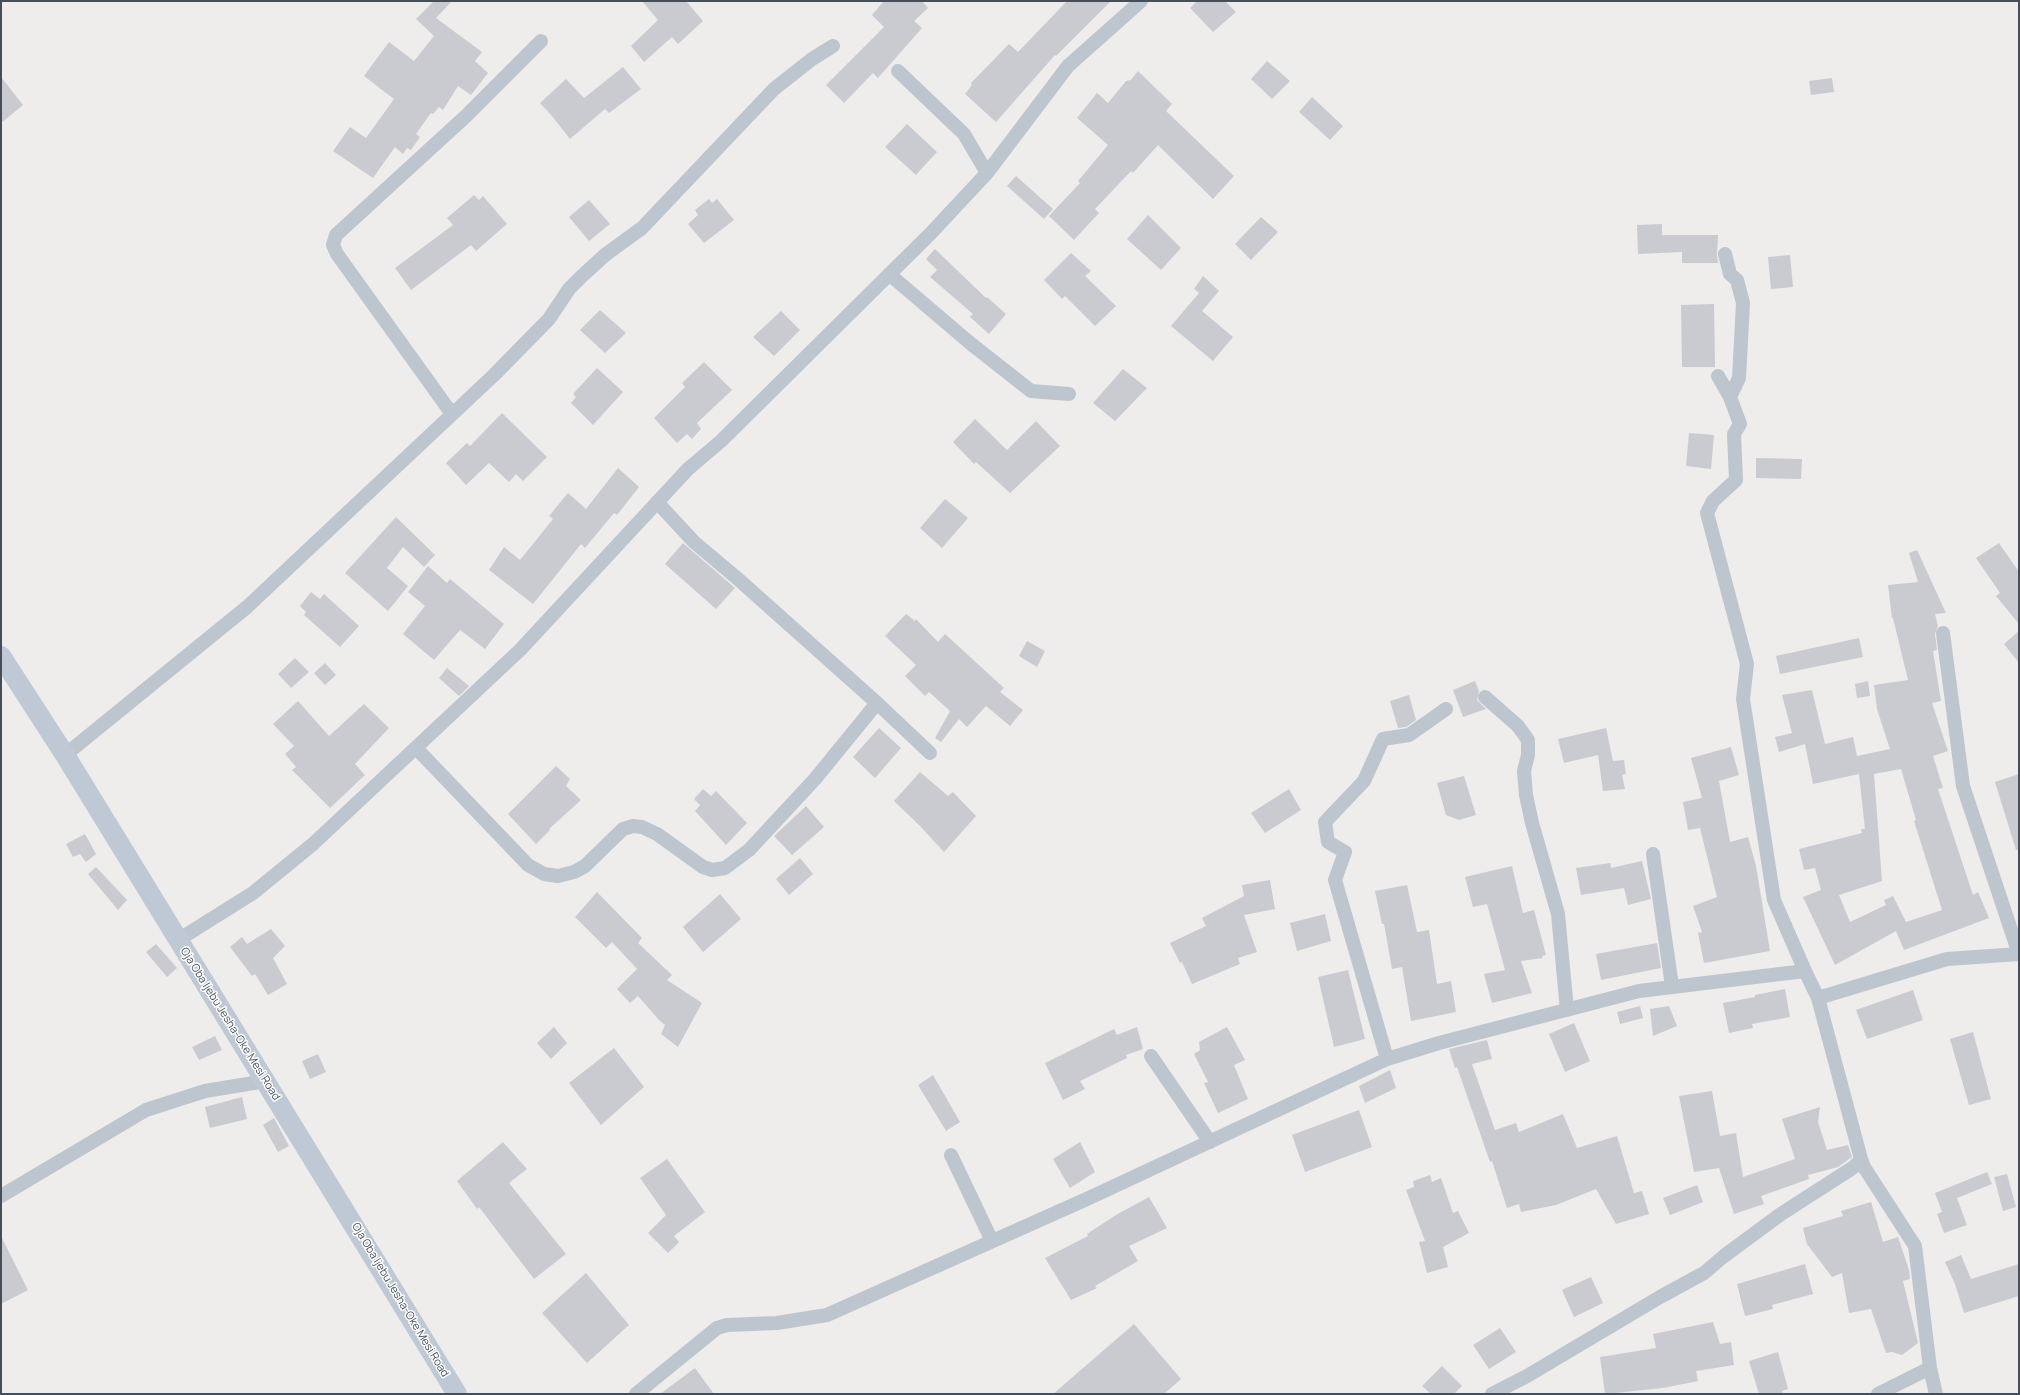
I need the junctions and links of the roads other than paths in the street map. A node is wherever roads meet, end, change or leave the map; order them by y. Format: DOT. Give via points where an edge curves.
graph roads {
  1 [pos="1141,1"];
  2 [pos="541,41"];
  3 [pos="833,46"];
  4 [pos="898,71"];
  5 [pos="987,173"];
  6 [pos="1725,254"];
  7 [pos="889,274"];
  8 [pos="1718,376"];
  9 [pos="1069,394"];
  10 [pos="1730,397"];
  11 [pos="452,414"];
  12 [pos="657,502"];
  13 [pos="1943,633"];
  14 [pos="1,656"];
  15 [pos="1485,697"];
  16 [pos="877,703"];
  17 [pos="1446,709"];
  18 [pos="416,748"];
  19 [pos="930,753"];
  20 [pos="65,755"];
  21 [pos="1653,854"];
  22 [pos="178,940"];
  23 [pos="2019,954"];
  24 [pos="1804,971"];
  25 [pos="1672,986"];
  26 [pos="1818,998"];
  27 [pos="1567,1010"];
  28 [pos="1151,1056"];
  29 [pos="1387,1059"];
  30 [pos="266,1081"];
  31 [pos="1210,1142"];
  32 [pos="951,1155"];
  33 [pos="1861,1159"];
  34 [pos="1,1196"];
  35 [pos="992,1241"];
  36 [pos="1930,1368"];
  37 [pos="457,1394"];
  38 [pos="636,1394"];
  39 [pos="1492,1394"];
  40 [pos="1878,1394"];
  41 [pos="1936,1394"];
  1 -- 5 [label="street" via="1068,66"];
  2 -- 11 [label="street" via="466,116 336,235 333,245"];
  3 -- 11 [label="street" via="774,89 642,228 605,255 569,289 549,318"];
  4 -- 5 [label="street" via="964,134"];
  5 -- 7 [label="street"];
  6 -- 10 [label="street" via="1730,274 1737,280 1742,303 1739,378"];
  7 -- 9 [label="street" via="1031,391"];
  7 -- 12 [label="street" via="721,442 688,469"];
  8 -- 10 [label="street"];
  10 -- 24 [label="street" via="1740,424 1734,434 1736,480 1713,501 1707,513 1747,664 1743,699 1774,900"];
  11 -- 20 [label="street" via="247,607"];
  12 -- 16 [label="street" via="694,542"];
  12 -- 18 [label="street" via="520,650"];
  13 -- 23 [label="street" via="1963,786"];
  14 -- 20 [label="main road, Oja Oba Ijebu Jesha-Oke Mesi Road"];
  15 -- 27 [label="street" via="1518,726 1528,740 1524,770 1526,795 1558,914"];
  16 -- 18 [label="street" via="815,779 749,850 725,868 712,870 657,834 633,826 623,830 585,866 574,872 558,876 544,874 528,865"];
  16 -- 19 [label="street"];
  17 -- 29 [label="street" via="1409,735 1383,739 1364,781 1325,822 1328,842 1345,852 1335,880"];
  18 -- 22 [label="street" via="313,844 253,893"];
  20 -- 22 [label="main road, Oja Oba Ijebu Jesha-Oke Mesi Road"];
  21 -- 25 [label="street"];
  22 -- 30 [label="main road, Oja Oba Ijebu Jesha-Oke Mesi Road"];
  23 -- 26 [label="street" via="1947,959"];
  24 -- 25 [label="street"];
  24 -- 26 [label="street"];
  25 -- 27 [label="street"];
  26 -- 33 [label="street"];
  27 -- 29 [label="street" via="1439,1042"];
  28 -- 31 [label="street"];
  29 -- 31 [label="street"];
  30 -- 34 [label="street" via="206,1092 146,1110"];
  30 -- 37 [label="main road, Oja Oba Ijebu Jesha-Oke Mesi Road"];
  31 -- 35 [label="street"];
  32 -- 35 [label="street"];
  33 -- 36 [label="street" via="1915,1246"];
  33 -- 39 [label="street" via="1854,1167 1781,1214 1704,1273"];
  35 -- 38 [label="street" via="827,1315 777,1324 727,1325 717,1328"];
  36 -- 40 [label="street"];
  36 -- 41 [label="street"];
}
